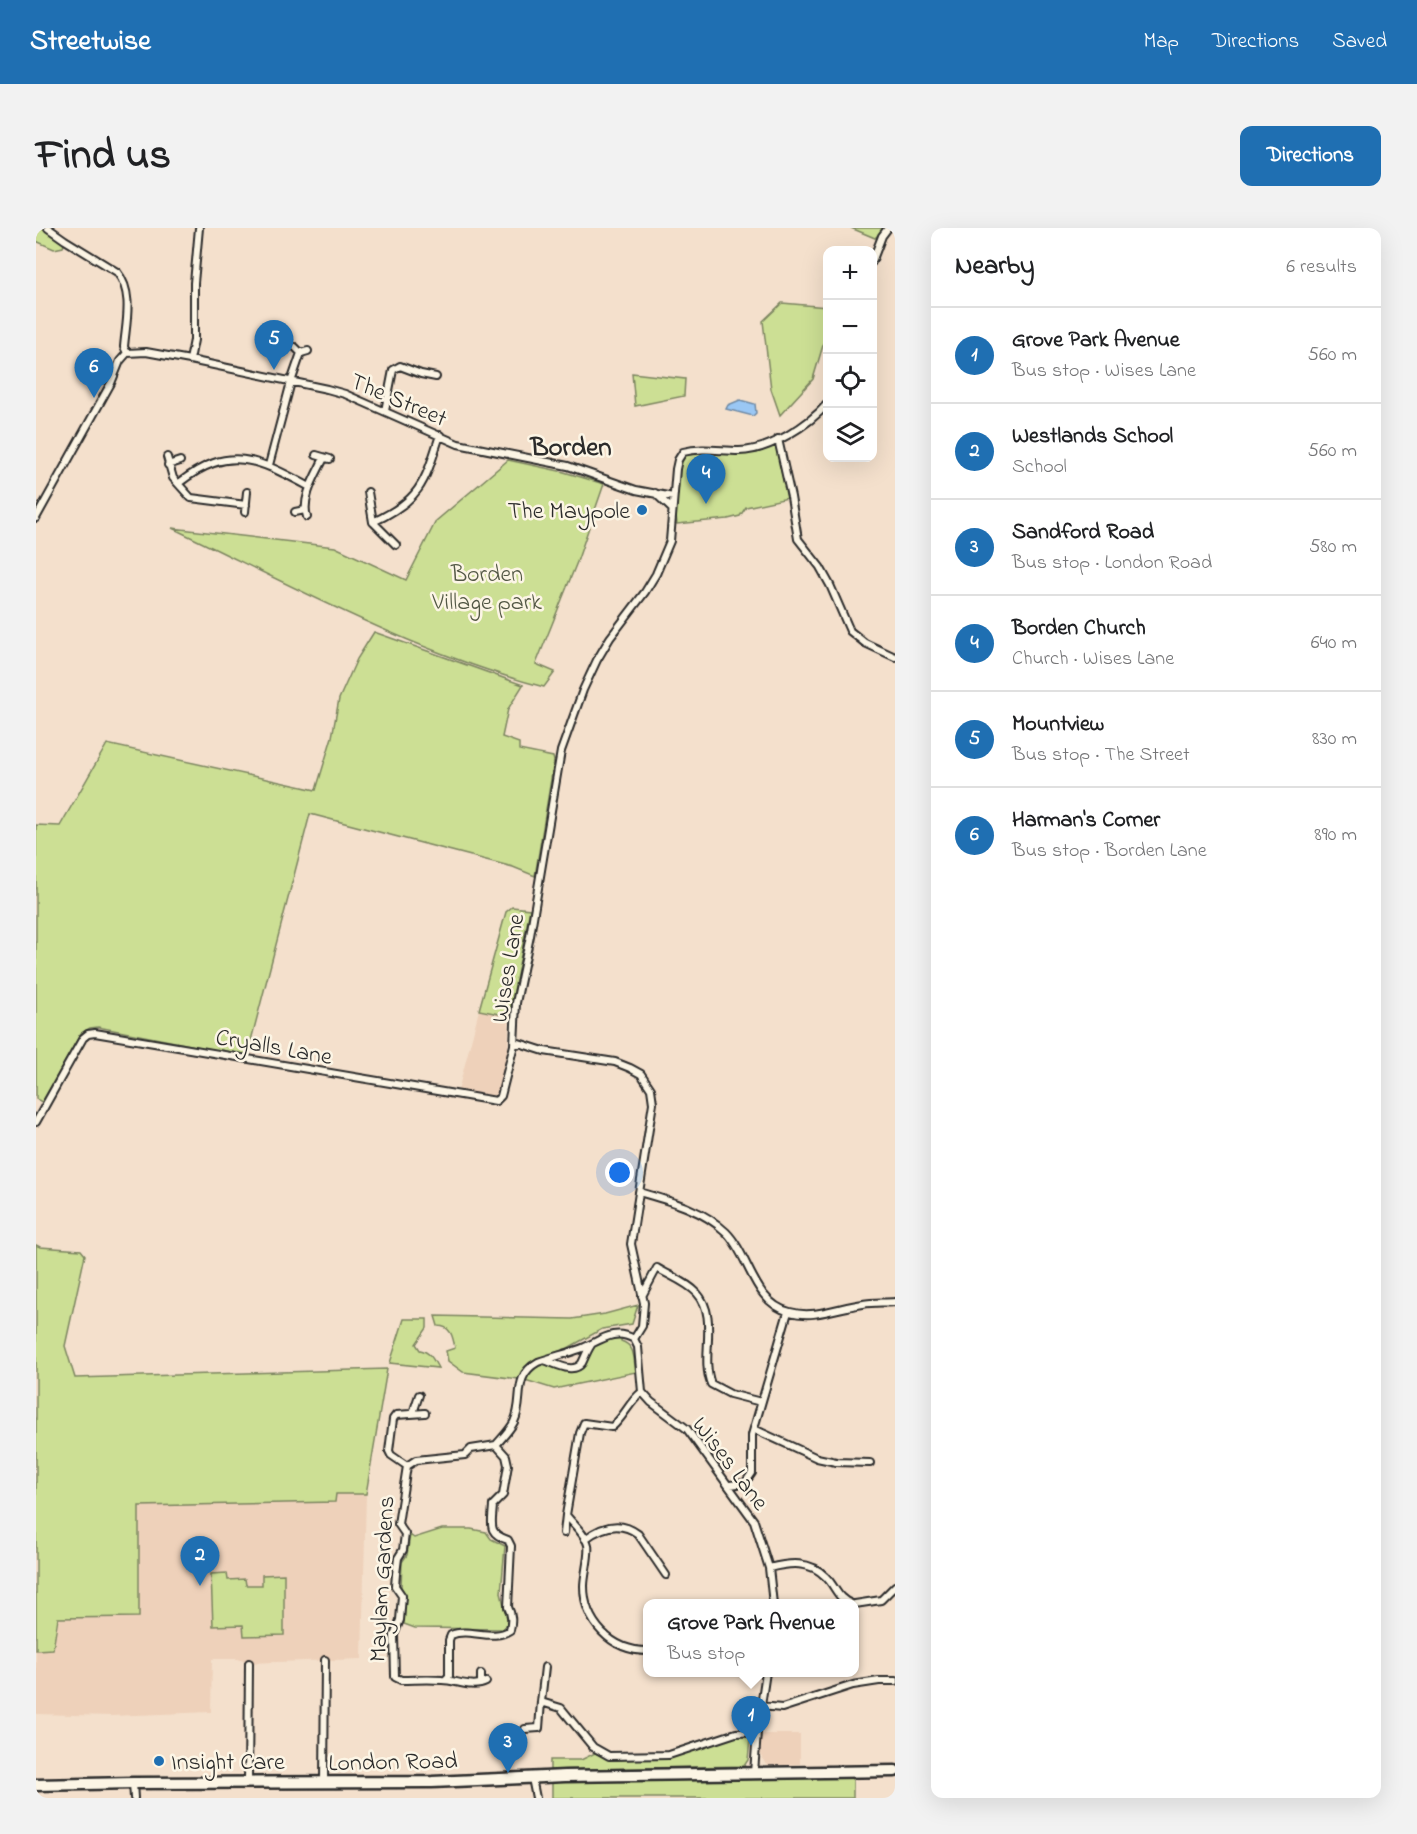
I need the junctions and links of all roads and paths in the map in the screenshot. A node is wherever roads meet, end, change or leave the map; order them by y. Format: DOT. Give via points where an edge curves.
graph roads {
  1 [pos="48,228"];
  2 [pos="199,228"];
  3 [pos="888,228"];
  4 [pos="877,250"];
  5 [pos="295,347"];
  6 [pos="127,353"];
  7 [pos="190,360"];
  8 [pos="436,377"];
  9 [pos="291,382"];
  10 [pos="823,408"];
  11 [pos="385,411"];
  12 [pos="440,435"];
  13 [pos="778,439"];
  14 [pos="316,455"];
  15 [pos="167,457"];
  16 [pos="180,461"];
  17 [pos="168,465"];
  18 [pos="269,465"];
  19 [pos="179,483"];
  20 [pos="310,487"];
  21 [pos="247,492"];
  22 [pos="368,492"];
  23 [pos="655,493"];
  24 [pos="673,497"];
  25 [pos="672,509"];
  26 [pos="305,510"];
  27 [pos="295,512"];
  28 [pos="307,517"];
  29 [pos="36,518"];
  30 [pos="373,522"];
  31 [pos="396,544"];
  32 [pos="895,657"];
  33 [pos="514,1045"];
  34 [pos="36,1122"];
  35 [pos="639,1192"];
  36 [pos="642,1296"];
  37 [pos="895,1302"];
  38 [pos="788,1312"];
  39 [pos="634,1339"];
  40 [pos="593,1342"];
  41 [pos="543,1360"];
  42 [pos="642,1392"];
  43 [pos="419,1395"];
  44 [pos="761,1402"];
  45 [pos="413,1413"];
  46 [pos="425,1413"];
  47 [pos="754,1429"];
  48 [pos="496,1445"];
  49 [pos="870,1463"];
  50 [pos="407,1466"];
  51 [pos="730,1485"];
  52 [pos="566,1515"];
  53 [pos="564,1533"];
  54 [pos="585,1539"];
  55 [pos="769,1568"];
  56 [pos="666,1575"];
  57 [pos="895,1586"];
  58 [pos="772,1599"];
  59 [pos="843,1599"];
  60 [pos="859,1603"];
  61 [pos="643,1651"];
  62 [pos="325,1660"];
  63 [pos="249,1663"];
  64 [pos="545,1667"];
  65 [pos="481,1674"];
  66 [pos="765,1677"];
  67 [pos="445,1680"];
  68 [pos="895,1681"];
  69 [pos="542,1702"];
  70 [pos="760,1707"];
  71 [pos="525,1729"];
  72 [pos="757,1732"];
  73 [pos="895,1771"];
  74 [pos="754,1774"];
  75 [pos="532,1778"];
  76 [pos="133,1783"];
  77 [pos="248,1783"];
  78 [pos="324,1784"];
  79 [pos="36,1785"];
  80 [pos="134,1798"];
  81 [pos="536,1798"];
  1 -- 6 [label="street" via="122,278 128,296 124,347"];
  2 -- 7 [label="street"];
  3 -- 4 [label="street"];
  5 -- 9 [label="street" via="304,352"];
  6 -- 7 [label="street, The Street" via="146,352"];
  6 -- 29 [label="street"];
  7 -- 9 [label="street, The Street"];
  8 -- 11 [label="street" via="400,366 393,370"];
  9 -- 11 [label="street, The Street" via="345,394"];
  9 -- 18 [label="street"];
  10 -- 13 [label="street"];
  11 -- 12 [label="street, The Street"];
  12 -- 23 [label="street, The Street" via="458,444 568,466"];
  12 -- 30 [label="street" via="426,478 417,492 404,506"];
  13 -- 24 [label="street, Wises Lane" via="741,451 683,452 678,460"];
  13 -- 32 [label="street" via="798,539 820,567 850,631"];
  14 -- 20 [label="street" via="327,458"];
  15 -- 17 [label="street"];
  16 -- 17 [label="street"];
  17 -- 19 [label="street"];
  18 -- 19 [label="street" via="225,460 195,470"];
  18 -- 20 [label="street"];
  19 -- 21 [label="street" via="191,498 245,508"];
  20 -- 26 [label="street"];
  22 -- 30 [label="street"];
  23 -- 24 [label="street, The Street"];
  23 -- 25 [label="street"];
  24 -- 25 [label="street, Wises Lane"];
  25 -- 33 [label="street, Wises Lane" via="670,541 656,574 597,660 561,751 516,1003"];
  26 -- 27 [label="street"];
  26 -- 28 [label="street"];
  30 -- 31 [label="street"];
  33 -- 34 [label="street, Cryalls Lane" via="501,1096 496,1101 95,1033 83,1038"];
  33 -- 35 [label="street, Wises Lane" via="615,1062 641,1074 651,1089 653,1103"];
  35 -- 36 [label="street, Wises Lane" via="630,1244"];
  35 -- 38 [label="street" via="694,1210 724,1230 742,1253 762,1293"];
  36 -- 39 [label="street, Wises Lane" via="642,1326"];
  36 -- 44 [label="street" via="657,1268 698,1294 707,1317 711,1384"];
  37 -- 38 [label="street" via="813,1313"];
  38 -- 44 [label="street"];
  39 -- 40 [label="street" via="614,1335"];
  39 -- 42 [label="street, Wises Lane"];
  40 -- 41 [label="street"];
  40 -- 41 [label="street" via="577,1367"];
  41 -- 48 [label="street" via="523,1375 515,1419"];
  42 -- 51 [label="street, Wises Lane" via="687,1429"];
  42 -- 52 [label="street" via="612,1427 585,1424 580,1432"];
  43 -- 45 [label="street"];
  44 -- 47 [label="street"];
  45 -- 46 [label="street"];
  45 -- 50 [label="street" via="396,1415 389,1444 391,1455"];
  47 -- 49 [label="street" via="817,1458"];
  47 -- 51 [label="street" via="752,1473 746,1483"];
  48 -- 50 [label="street, Maylam Gardens" via="471,1449 465,1455 416,1460"];
  48 -- 67 [label="street" via="508,1465 503,1495 493,1505 492,1530 511,1546 508,1607 512,1624 501,1635 451,1635 449,1676"];
  50 -- 67 [label="street, Maylam Gardens" via="398,1524 405,1534 395,1586 402,1596 394,1635 394,1675 401,1680"];
  51 -- 55 [label="street, Wises Lane" via="754,1521"];
  52 -- 53 [label="street"];
  52 -- 54 [label="street"];
  54 -- 56 [label="street" via="599,1528 632,1529"];
  54 -- 61 [label="street" via="588,1545 584,1596 590,1618 600,1632 620,1646"];
  55 -- 58 [label="street, Wises Lane"];
  55 -- 59 [label="street" via="798,1563 816,1569"];
  57 -- 60 [label="street" via="880,1600"];
  62 -- 78 [label="street"];
  63 -- 77 [label="street"];
  64 -- 69 [label="street"];
  65 -- 67 [label="street" via="484,1683"];
  66 -- 70 [label="street"];
  68 -- 70 [label="street" via="853,1685 782,1708"];
  69 -- 71 [label="street" via="539,1728"];
  69 -- 72 [label="street" via="561,1708 593,1747 609,1756 675,1754 736,1733"];
  70 -- 72 [label="street"];
  72 -- 74 [label="street"];
  73 -- 74 [label="main road, London Road"];
  74 -- 75 [label="main road, London Road"];
  75 -- 78 [label="main road, London Road"];
  75 -- 81 [label="street"];
  76 -- 77 [label="main road, London Road"];
  76 -- 79 [label="main road, London Road"];
  76 -- 80 [label="street"];
  77 -- 78 [label="main road, London Road"];
}
